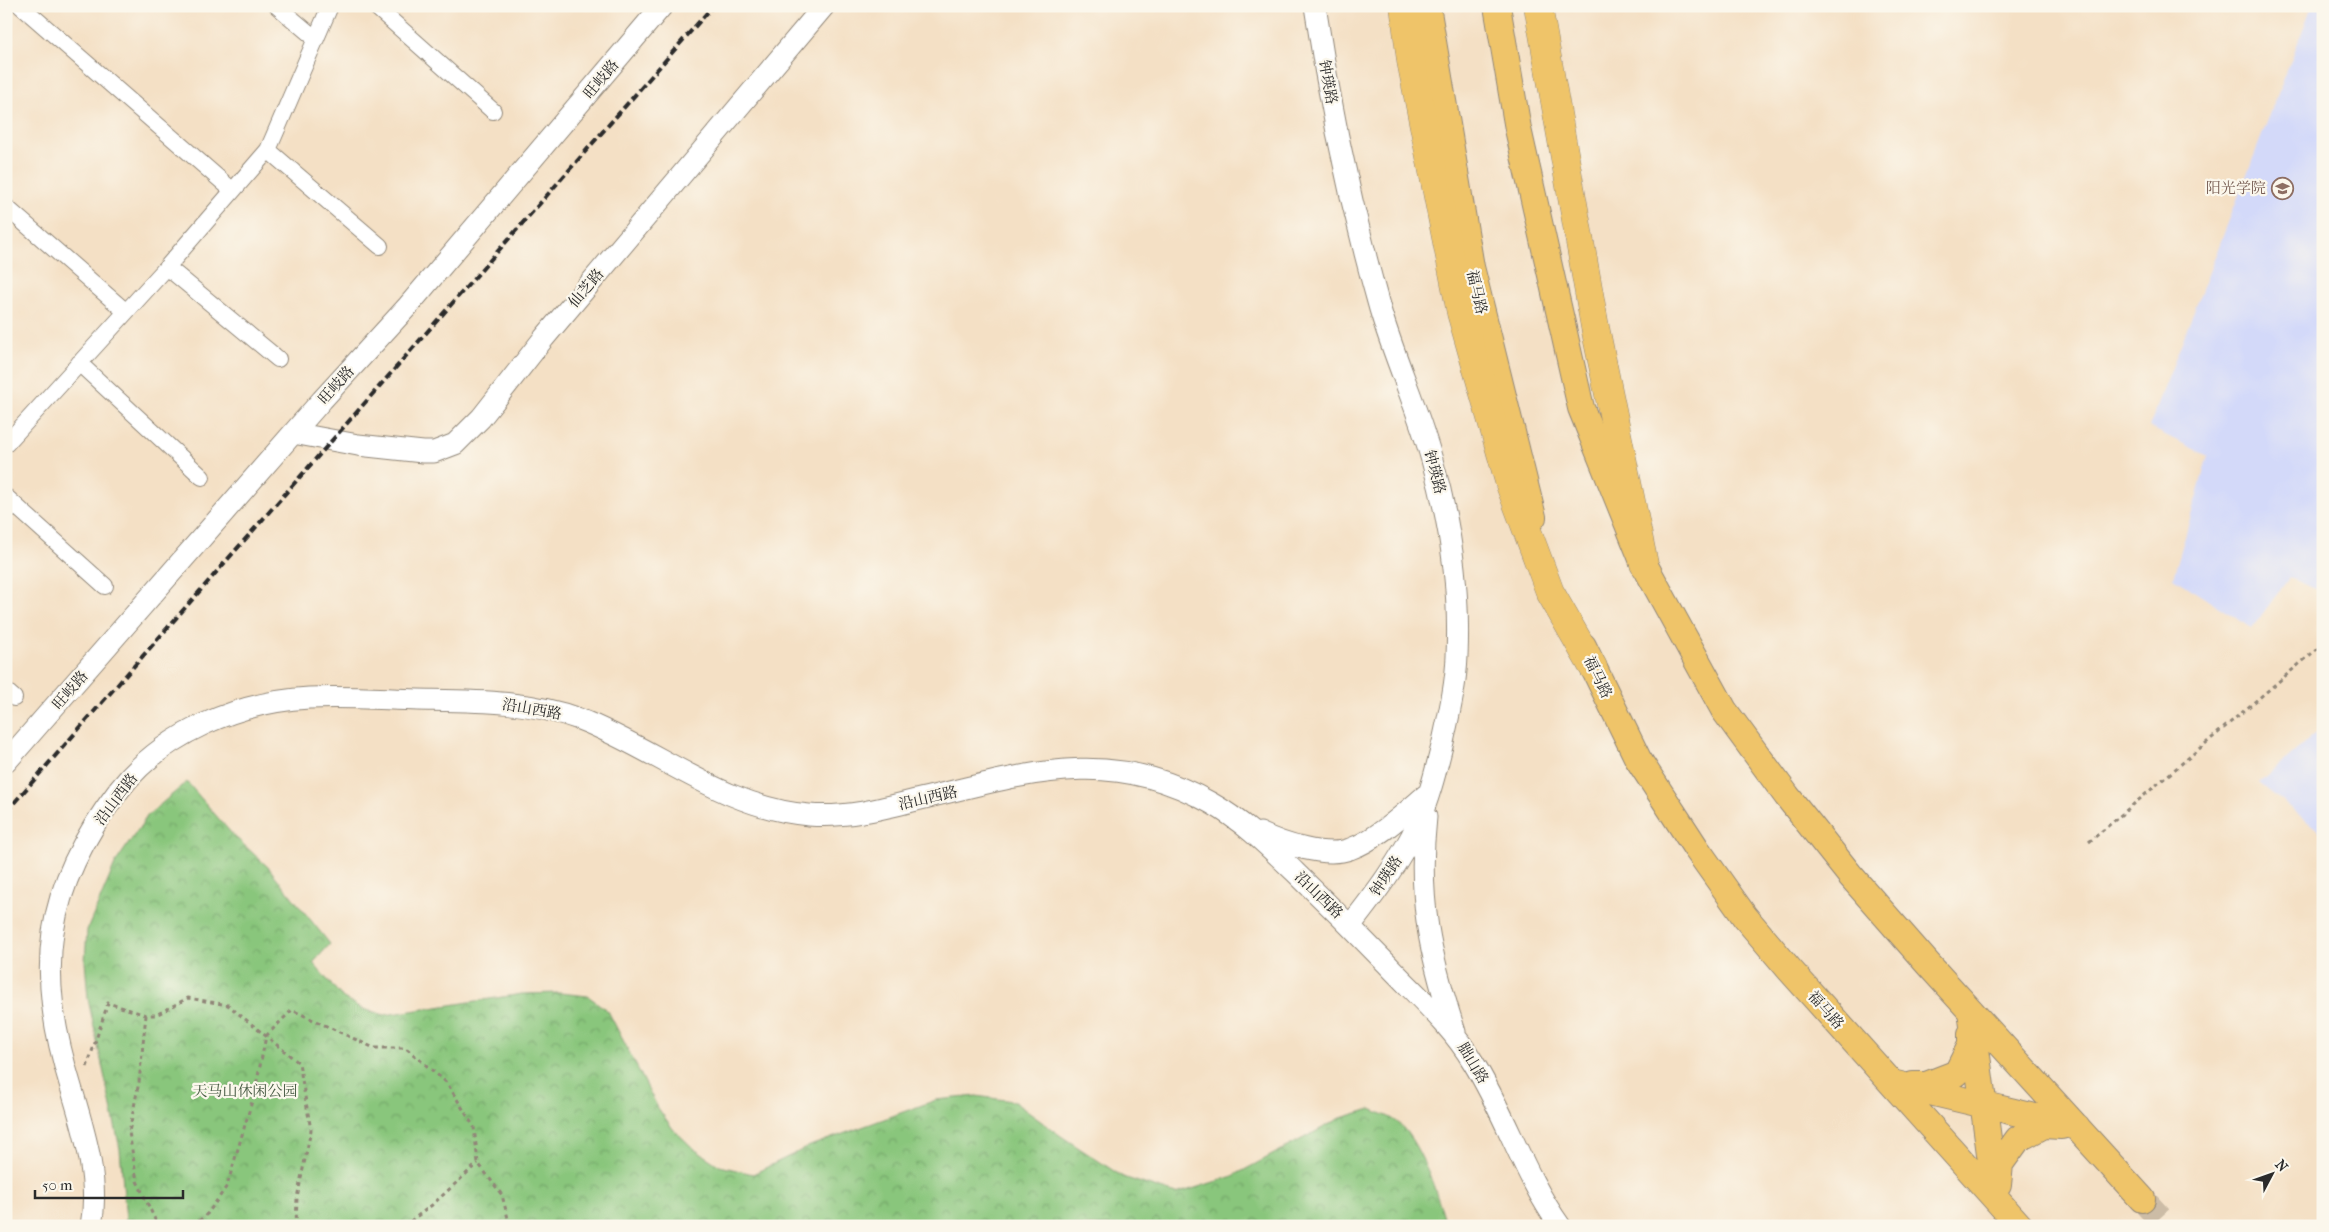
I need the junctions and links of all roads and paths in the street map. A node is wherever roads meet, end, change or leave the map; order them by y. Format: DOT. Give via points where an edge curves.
graph roads {
  1 [pos="21,6"];
  2 [pos="277,6"];
  3 [pos="330,6"];
  4 [pos="374,6"];
  5 [pos="824,6"];
  6 [pos="1315,6"];
  7 [pos="1404,6"];
  8 [pos="1427,6"];
  9 [pos="1497,6"];
  10 [pos="1538,6"];
  11 [pos="654,9"];
  12 [pos="316,39"];
  13 [pos="493,111"];
  14 [pos="268,150"];
  15 [pos="232,190"];
  16 [pos="6,207"];
  17 [pos="380,246"];
  18 [pos="167,267"];
  19 [pos="126,311"];
  20 [pos="278,359"];
  21 [pos="79,363"];
  22 [pos="294,433"];
  23 [pos="6,444"];
  24 [pos="202,478"];
  25 [pos="6,497"];
  26 [pos="1644,564"];
  27 [pos="106,586"];
  28 [pos="2323,644"];
  29 [pos="1593,667"];
  30 [pos="6,762"];
  31 [pos="1428,793"];
  32 [pos="1244,826"];
  33 [pos="2089,842"];
  34 [pos="1350,926"];
  35 [pos="1971,1011"];
  36 [pos="146,1015"];
  37 [pos="266,1036"];
  38 [pos="1457,1037"];
  39 [pos="86,1071"];
  40 [pos="1892,1083"];
  41 [pos="1985,1105"];
  42 [pos="2077,1128"];
  43 [pos="478,1163"];
  44 [pos="1996,1199"];
  45 [pos="2142,1199"];
  46 [pos="91,1226"];
  47 [pos="158,1226"];
  48 [pos="193,1226"];
  49 [pos="296,1226"];
  50 [pos="404,1226"];
  51 [pos="510,1226"];
  52 [pos="1560,1226"];
  53 [pos="2020,1226"];
  1 -- 15 [label="street"];
  2 -- 12 [label="street"];
  3 -- 12 [label="street"];
  4 -- 13 [label="street"];
  5 -- 22 [label="street, 仙芝路" via="544,338 481,418 455,444 423,452 358,445"];
  6 -- 31 [label="street, 钟瑛路" via="1336,124 1380,310 1432,459 1455,575 1455,679"];
  7 -- 29 [label="highway" via="1411,61 1461,313 1510,485 1550,592"];
  8 -- 29 [label="main road, 福马路" via="1471,267 1528,501"];
  9 -- 26 [label="main road" via="1518,128 1581,408"];
  10 -- 26 [label="highway" via="1594,327"];
  11 -- 22 [label="street, 旺岐路" via="408,306"];
  12 -- 14 [label="street"];
  14 -- 15 [label="street"];
  14 -- 17 [label="street"];
  15 -- 18 [label="street"];
  16 -- 19 [label="street"];
  18 -- 19 [label="street"];
  18 -- 20 [label="street"];
  19 -- 21 [label="street"];
  21 -- 23 [label="street"];
  21 -- 24 [label="street"];
  22 -- 30 [label="street, 旺岐路"];
  25 -- 27 [label="street"];
  26 -- 35 [label="main road" via="1724,710 1850,875"];
  28 -- 33 [label="path"];
  29 -- 40 [label="main road, 福马路" via="1638,759 1724,889 1790,970"];
  31 -- 32 [label="street" via="1401,816 1349,850 1304,849 1276,841"];
  31 -- 34 [label="street, 钟瑛路" via="1404,849"];
  31 -- 38 [label="street" via="1422,851 1423,896 1434,961"];
  32 -- 34 [label="street, 沿山西路"];
  32 -- 46 [label="street, 沿山西路" via="1226,812 1182,788 1158,778 1124,771 1071,769 1038,773 865,812 810,815 776,811 744,801 584,721 529,706 460,700 323,697 261,704 230,713 182,736 151,758 123,786 87,840 55,914 49,953 50,989 64,1065 90,1163 94,1202"];
  34 -- 38 [label="street, 胐山路"];
  35 -- 40 [label="main road" via="1971,1045 1957,1073 1926,1085"];
  35 -- 41 [label="main road"];
  35 -- 42 [label="main road"];
  36 -- 37 [label="path" via="156,1015 188,998 228,1005"];
  36 -- 39 [label="path" via="108,1003"];
  36 -- 47 [label="path" via="139,1082 129,1132 138,1181"];
  37 -- 43 [label="path" via="292,1010 374,1048 406,1048 448,1083 474,1127"];
  37 -- 48 [label="path" via="255,1091 227,1186 208,1213"];
  37 -- 49 [label="path" via="299,1063 311,1130 297,1198"];
  38 -- 52 [label="street, 胐山路"];
  40 -- 41 [label="main road"];
  40 -- 44 [label="main road, 福马路"];
  41 -- 42 [label="main road"];
  41 -- 44 [label="main road"];
  42 -- 44 [label="main road" via="2044,1125 2018,1139 2000,1164"];
  42 -- 45 [label="main road"];
  43 -- 50 [label="path"];
  43 -- 51 [label="path" via="502,1195"];
  44 -- 53 [label="main road, 福马路"];
}
